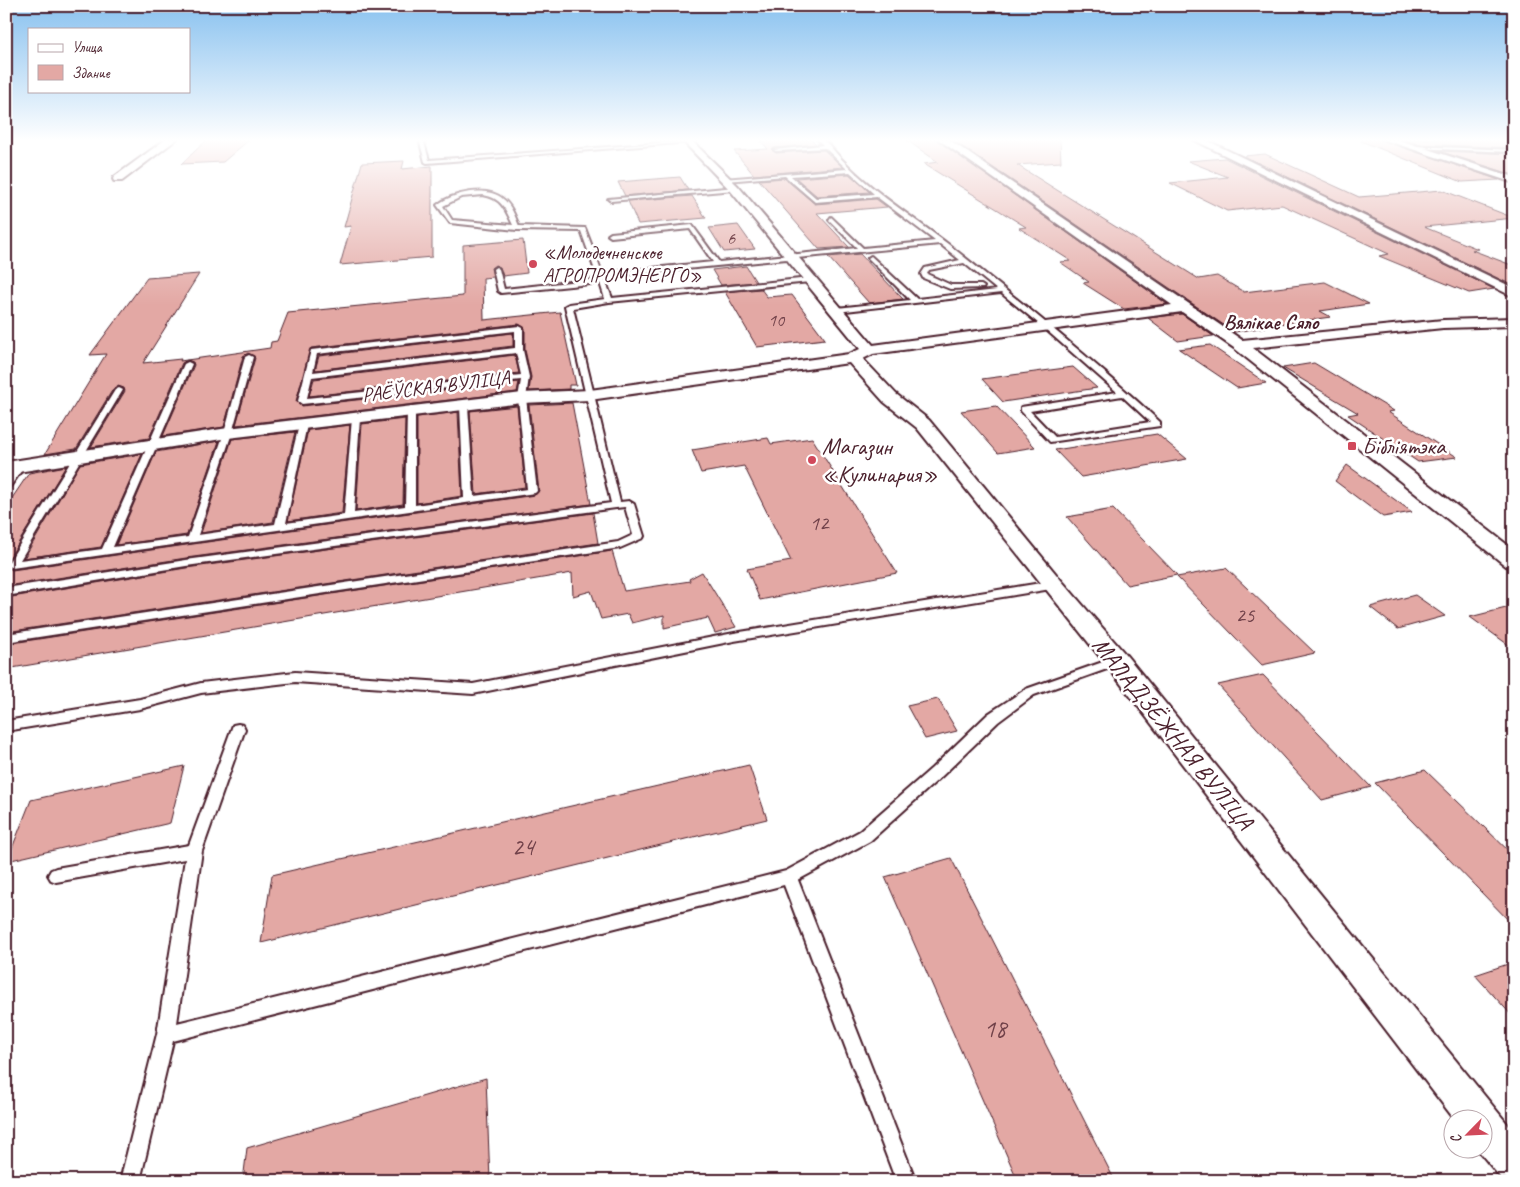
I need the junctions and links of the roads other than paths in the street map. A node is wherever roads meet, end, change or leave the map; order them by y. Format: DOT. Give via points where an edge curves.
graph roads {
  1 [pos="474,194"];
  2 [pos="494,194"];
  3 [pos="648,194"];
  4 [pos="739,194"];
  5 [pos="808,194"];
  6 [pos="1022,194"];
  7 [pos="1311,194"];
  8 [pos="878,195"];
  9 [pos="611,199"];
  10 [pos="831,219"];
  11 [pos="517,228"];
  12 [pos="611,234"];
  13 [pos="941,242"];
  14 [pos="861,250"];
  15 [pos="790,256"];
  16 [pos="871,258"];
  17 [pos="965,262"];
  18 [pos="717,263"];
  19 [pos="496,269"];
  20 [pos="601,278"];
  21 [pos="810,280"];
  22 [pos="703,290"];
  23 [pos="1003,292"];
  24 [pos="1514,293"];
  25 [pos="705,299"];
  26 [pos="609,300"];
  27 [pos="915,301"];
  28 [pos="1185,307"];
  29 [pos="837,310"];
  30 [pos="1514,322"];
  31 [pos="1047,326"];
  32 [pos="1239,346"];
  33 [pos="519,350"];
  34 [pos="861,354"];
  35 [pos="249,357"];
  36 [pos="188,364"];
  37 [pos="309,375"];
  38 [pos="524,378"];
  39 [pos="119,390"];
  40 [pos="1124,393"];
  41 [pos="590,395"];
  42 [pos="522,398"];
  43 [pos="464,406"];
  44 [pos="410,412"];
  45 [pos="356,418"];
  46 [pos="303,425"];
  47 [pos="228,433"];
  48 [pos="154,445"];
  49 [pos="79,458"];
  50 [pos="12,468"];
  51 [pos="6,486"];
  52 [pos="468,500"];
  53 [pos="615,505"];
  54 [pos="410,508"];
  55 [pos="349,517"];
  56 [pos="280,527"];
  57 [pos="192,539"];
  58 [pos="106,552"];
  59 [pos="1514,561"];
  60 [pos="1053,585"];
  61 [pos="6,592"];
  62 [pos="6,638"];
  63 [pos="1117,661"];
  64 [pos="6,726"];
  65 [pos="238,729"];
  66 [pos="194,851"];
  67 [pos="56,875"];
  68 [pos="790,877"];
  69 [pos="166,1034"];
  70 [pos="1471,1110"];
  71 [pos="1492,1136"];
  72 [pos="1514,1163"];
  73 [pos="130,1181"];
  74 [pos="906,1181"];
  1 -- 11 [label="lane" via="455,196 440,205 450,221 483,227"];
  2 -- 11 [label="lane" via="509,208"];
  3 -- 9 [label="lane"];
  4 -- 15 [label="street, МАЛАДЗЁЖНАЯ ВУЛІЦА"];
  5 -- 8 [label="lane" via="814,200"];
  6 -- 28 [label="street"];
  7 -- 24 [label="street"];
  8 -- 13 [label="lane"];
  10 -- 14 [label="lane"];
  11 -- 20 [label="lane" via="583,229"];
  12 -- 18 [label="lane" via="692,227"];
  13 -- 14 [label="lane"];
  13 -- 17 [label="lane"];
  14 -- 15 [label="lane"];
  15 -- 18 [label="lane"];
  15 -- 21 [label="street, МАЛАДЗЁЖНАЯ ВУЛІЦА"];
  16 -- 27 [label="lane"];
  17 -- 23 [label="lane"];
  17 -- 23 [label="lane" via="927,269 924,274 950,287 979,287"];
  18 -- 20 [label="lane"];
  19 -- 20 [label="lane" via="501,291"];
  20 -- 26 [label="lane"];
  21 -- 22 [label="lane"];
  21 -- 29 [label="street, МАЛАДЗЁЖНАЯ ВУЛІЦА"];
  22 -- 25 [label="lane"];
  22 -- 26 [label="lane"];
  23 -- 27 [label="lane"];
  23 -- 31 [label="lane"];
  26 -- 41 [label="lane" via="569,306"];
  27 -- 29 [label="lane"];
  28 -- 31 [label="street, РАЁЎСКАЯ ВУЛІЦА"];
  28 -- 32 [label="street"];
  29 -- 34 [label="street, МАЛАДЗЁЖНАЯ ВУЛІЦА"];
  30 -- 32 [label="street" via="1443,324"];
  31 -- 34 [label="street, РАЁЎСКАЯ ВУЛІЦА"];
  31 -- 40 [label="lane"];
  32 -- 59 [label="street"];
  33 -- 37 [label="lane"];
  33 -- 37 [label="lane" via="519,328 314,352"];
  33 -- 38 [label="lane"];
  34 -- 41 [label="street, РАЁЎСКАЯ ВУЛІЦА"];
  34 -- 60 [label="street, МАЛАДЗЁЖНАЯ ВУЛІЦА" via="890,398 923,424"];
  35 -- 47 [label="lane"];
  36 -- 48 [label="lane"];
  37 -- 38 [label="lane" via="302,401"];
  38 -- 42 [label="lane"];
  39 -- 49 [label="lane"];
  40 -- 40 [label="lane" via="1157,424 1052,440 1024,409"];
  41 -- 42 [label="street, РАЁЎСКАЯ ВУЛІЦА"];
  41 -- 53 [label="lane"];
  42 -- 43 [label="street, РАЁЎСКАЯ ВУЛІЦА"];
  42 -- 52 [label="lane" via="532,491"];
  43 -- 44 [label="street, РАЁЎСКАЯ ВУЛІЦА"];
  43 -- 52 [label="lane"];
  44 -- 45 [label="street, РАЁЎСКАЯ ВУЛІЦА"];
  44 -- 54 [label="lane"];
  45 -- 46 [label="street, РАЁЎСКАЯ ВУЛІЦА"];
  45 -- 55 [label="lane"];
  46 -- 47 [label="street, РАЁЎСКАЯ ВУЛІЦА"];
  46 -- 56 [label="lane"];
  47 -- 48 [label="street, РАЁЎСКАЯ ВУЛІЦА"];
  47 -- 57 [label="lane"];
  48 -- 49 [label="street, РАЁЎСКАЯ ВУЛІЦА"];
  48 -- 58 [label="lane"];
  49 -- 50 [label="street, РАЁЎСКАЯ ВУЛІЦА"];
  49 -- 58 [label="lane" via="12,565"];
  50 -- 51 [label="lane"];
  52 -- 54 [label="lane"];
  53 -- 61 [label="lane" via="186,563"];
  53 -- 62 [label="lane" via="629,504 639,536 620,545"];
  54 -- 55 [label="lane"];
  55 -- 56 [label="lane"];
  56 -- 57 [label="lane"];
  57 -- 58 [label="lane"];
  60 -- 63 [label="street, МАЛАДЗЁЖНАЯ ВУЛІЦА"];
  60 -- 64 [label="lane" via="734,637 473,689 295,677 201,688 140,704"];
  63 -- 68 [label="lane" via="1030,692 993,718 865,836"];
  63 -- 70 [label="street, МАЛАДЗЁЖНАЯ ВУЛІЦА"];
  65 -- 66 [label="lane"];
  66 -- 67 [label="lane"];
  66 -- 69 [label="lane"];
  68 -- 69 [label="lane"];
  68 -- 74 [label="lane"];
  69 -- 73 [label="lane"];
  71 -- 72 [label="street"];
}
